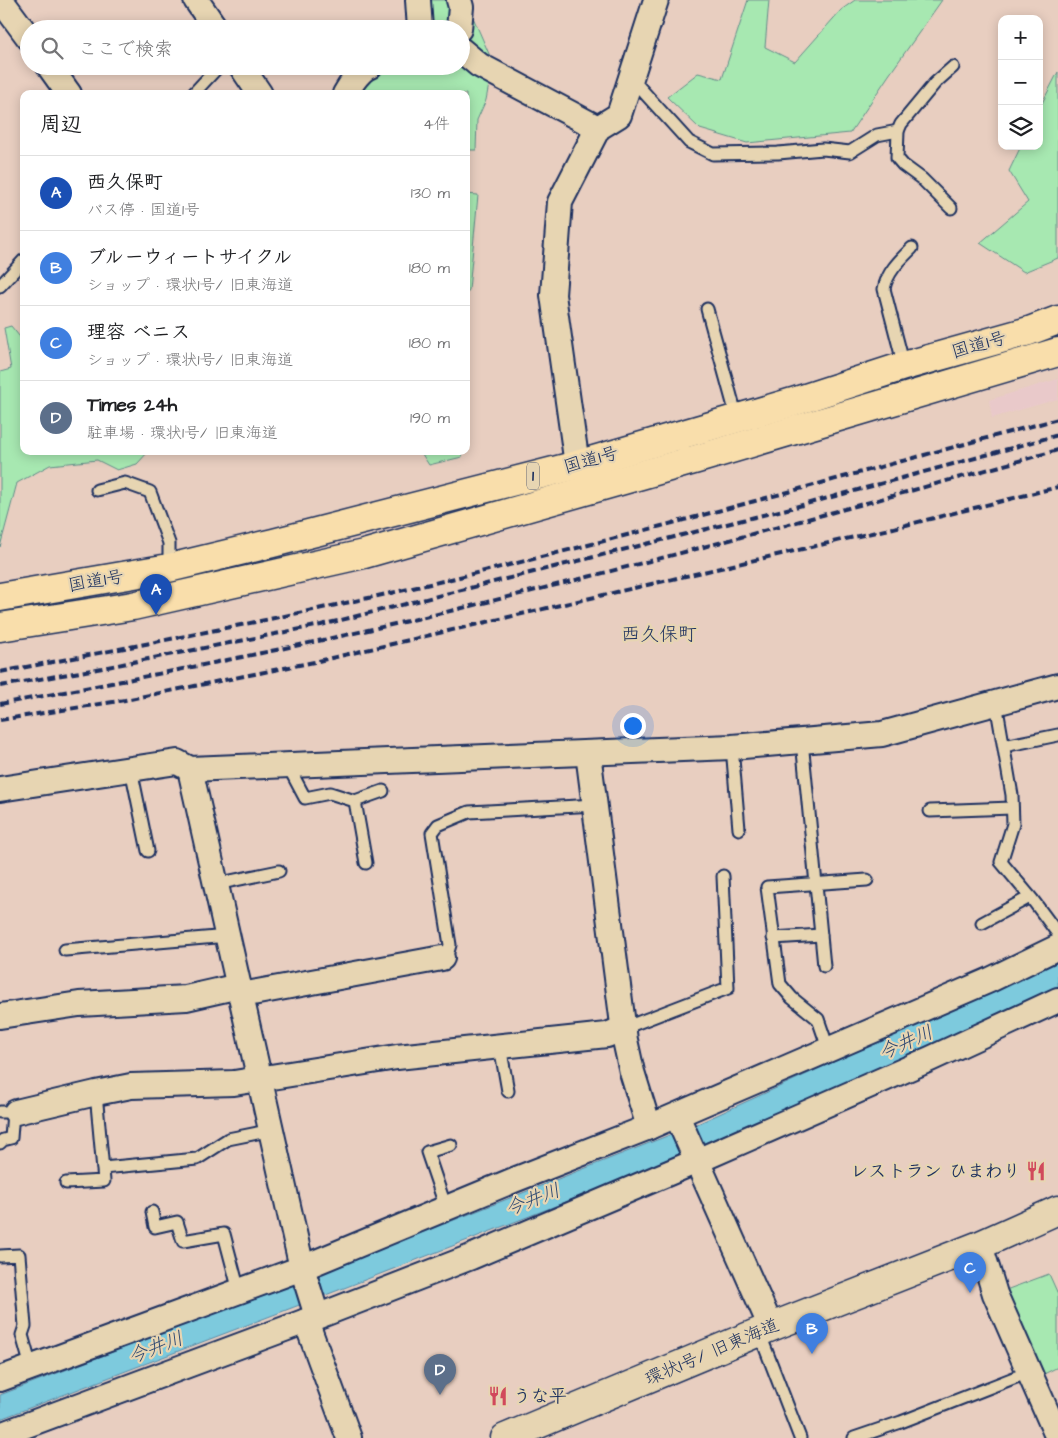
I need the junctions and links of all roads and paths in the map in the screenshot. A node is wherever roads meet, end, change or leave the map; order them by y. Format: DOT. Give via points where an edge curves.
graph roads {
  1 [pos="196,0"];
  2 [pos="418,0"];
  3 [pos="459,0"];
  4 [pos="656,0"];
  5 [pos="6,6"];
  6 [pos="210,20"];
  7 [pos="419,20"];
  8 [pos="460,20"];
  9 [pos="20,25"];
  10 [pos="470,58"];
  11 [pos="953,67"];
  12 [pos="55,75"];
  13 [pos="211,75"];
  14 [pos="247,75"];
  15 [pos="358,75"];
  16 [pos="631,78"];
  17 [pos="66,90"];
  18 [pos="197,90"];
  19 [pos="257,90"];
  20 [pos="347,90"];
  21 [pos="598,128"];
  22 [pos="898,131"];
  23 [pos="951,208"];
  24 [pos="912,248"];
  25 [pos="20,264"];
  26 [pos="0,286"];
  27 [pos="707,309"];
  28 [pos="1058,320"];
  29 [pos="1058,352"];
  30 [pos="904,366"];
  31 [pos="737,418"];
  32 [pos="577,464"];
  33 [pos="97,490"];
  34 [pos="169,568"];
  35 [pos="0,597"];
  36 [pos="0,627"];
  37 [pos="1058,686"];
  38 [pos="996,703"];
  39 [pos="1058,735"];
  40 [pos="802,741"];
  41 [pos="1004,746"];
  42 [pos="732,747"];
  43 [pos="588,753"];
  44 [pos="288,766"];
  45 [pos="131,769"];
  46 [pos="190,769"];
  47 [pos="0,788"];
  48 [pos="383,791"];
  49 [pos="355,801"];
  50 [pos="595,805"];
  51 [pos="1012,808"];
  52 [pos="930,811"];
  53 [pos="739,829"];
  54 [pos="148,852"];
  55 [pos="366,863"];
  56 [pos="280,871"];
  57 [pos="723,876"];
  58 [pos="867,880"];
  59 [pos="216,884"];
  60 [pos="816,884"];
  61 [pos="1030,897"];
  62 [pos="982,923"];
  63 [pos="1058,934"];
  64 [pos="821,935"];
  65 [pos="228,936"];
  66 [pos="773,938"];
  67 [pos="1058,947"];
  68 [pos="65,950"];
  69 [pos="442,958"];
  70 [pos="824,966"];
  71 [pos="240,991"];
  72 [pos="1058,1000"];
  73 [pos="0,1016"];
  74 [pos="624,1028"];
  75 [pos="500,1046"];
  76 [pos="829,1051"];
  77 [pos="260,1079"];
  78 [pos="508,1090"];
  79 [pos="96,1093"];
  80 [pos="9,1112"];
  81 [pos="677,1116"];
  82 [pos="649,1127"];
  83 [pos="272,1130"];
  84 [pos="0,1143"];
  85 [pos="451,1145"];
  86 [pos="697,1161"];
  87 [pos="103,1168"];
  88 [pos="66,1184"];
  89 [pos="446,1208"];
  90 [pos="1058,1210"];
  91 [pos="152,1212"];
  92 [pos="980,1245"];
  93 [pos="0,1256"];
  94 [pos="302,1268"];
  95 [pos="239,1291"];
  96 [pos="311,1319"];
  97 [pos="765,1329"];
  98 [pos="31,1367"];
  99 [pos="1029,1372"];
  100 [pos="0,1379"];
  101 [pos="0,1435"];
  102 [pos="1055,1437"];
  103 [pos="349,1438"];
  104 [pos="505,1438"];
  105 [pos="800,1438"];
  106 [pos="854,1438"];
  1 -- 6 [label="street"];
  2 -- 7 [label="street"];
  3 -- 8 [label="street"];
  4 -- 16 [label="street"];
  5 -- 9 [label="street"];
  10 -- 21 [label="street"];
  11 -- 22 [label="lane" via="935,83"];
  12 -- 17 [label="street"];
  13 -- 18 [label="lane"];
  14 -- 19 [label="street"];
  15 -- 20 [label="street"];
  16 -- 21 [label="street" via="619,115"];
  16 -- 22 [label="lane" via="689,142 713,154 822,149 850,152 877,135"];
  21 -- 32 [label="street" via="560,202 553,295"];
  22 -- 23 [label="lane" via="897,158"];
  24 -- 30 [label="lane" via="898,262 884,288"];
  25 -- 26 [label="lane"];
  27 -- 31 [label="lane"];
  28 -- 30 [label="highway, 国道1号 / 1"];
  29 -- 36 [label="highway, 国道1号 / 1" via="364,554 133,606"];
  30 -- 31 [label="highway, 国道1号 / 1"];
  31 -- 32 [label="highway, 国道1号 / 1"];
  32 -- 34 [label="highway, 国道1号 / 1"];
  33 -- 34 [label="lane" via="125,483 150,492 169,542"];
  34 -- 35 [label="highway, 国道1号 / 1"];
  37 -- 38 [label="street"];
  38 -- 40 [label="street" via="882,734"];
  38 -- 41 [label="lane"];
  39 -- 41 [label="lane"];
  40 -- 42 [label="street"];
  40 -- 60 [label="lane"];
  41 -- 51 [label="lane"];
  42 -- 43 [label="street"];
  42 -- 53 [label="lane"];
  43 -- 44 [label="street"];
  43 -- 50 [label="street"];
  44 -- 46 [label="street"];
  44 -- 49 [label="lane" via="305,798 330,793"];
  45 -- 46 [label="street" via="177,762"];
  45 -- 47 [label="street"];
  45 -- 54 [label="lane"];
  46 -- 59 [label="street"];
  48 -- 49 [label="lane"];
  49 -- 55 [label="lane"];
  50 -- 69 [label="lane" via="469,812 438,825 432,833 450,945"];
  50 -- 74 [label="street"];
  51 -- 52 [label="lane"];
  51 -- 61 [label="lane" via="1013,824 1001,862"];
  56 -- 59 [label="lane"];
  57 -- 74 [label="lane" via="728,988"];
  58 -- 60 [label="lane"];
  59 -- 65 [label="street"];
  60 -- 64 [label="lane"];
  60 -- 66 [label="lane" via="768,887"];
  61 -- 62 [label="lane"];
  61 -- 63 [label="lane"];
  64 -- 66 [label="lane"];
  64 -- 70 [label="lane"];
  65 -- 68 [label="lane"];
  65 -- 71 [label="street"];
  66 -- 76 [label="lane" via="780,984 818,1019"];
  67 -- 76 [label="street"];
  69 -- 71 [label="street"];
  71 -- 73 [label="street" via="186,998 78,1004"];
  71 -- 77 [label="street"];
  72 -- 86 [label="street"];
  74 -- 75 [label="street" via="607,1035"];
  74 -- 82 [label="street" via="632,1072"];
  75 -- 77 [label="street" via="397,1057"];
  75 -- 78 [label="lane"];
  76 -- 81 [label="street"];
  77 -- 79 [label="street" via="234,1083 131,1086"];
  77 -- 83 [label="street"];
  79 -- 80 [label="street"];
  79 -- 87 [label="lane"];
  80 -- 84 [label="lane" via="11,1138"];
  81 -- 82 [label="street"];
  81 -- 86 [label="street"];
  82 -- 89 [label="street"];
  83 -- 87 [label="lane" via="228,1139 197,1159"];
  83 -- 94 [label="street"];
  85 -- 89 [label="lane" via="427,1152"];
  86 -- 96 [label="street" via="471,1257"];
  86 -- 97 [label="street"];
  87 -- 88 [label="lane" via="104,1181"];
  89 -- 94 [label="street"];
  90 -- 92 [label="street, 環状1号/ 旧東海道"];
  91 -- 95 [label="lane" via="155,1227 177,1222 183,1241 224,1234"];
  92 -- 97 [label="street, 環状1号/ 旧東海道"];
  92 -- 99 [label="street" via="995,1294"];
  93 -- 98 [label="lane" via="19,1255 25,1326 22,1335"];
  94 -- 95 [label="street"];
  94 -- 96 [label="street"];
  95 -- 98 [label="street"];
  96 -- 101 [label="street"];
  96 -- 103 [label="street"];
  97 -- 104 [label="street, 環状1号/ 旧東海道"];
  97 -- 105 [label="lane"];
  98 -- 100 [label="street"];
  99 -- 102 [label="street"];
  99 -- 106 [label="lane"];
}
